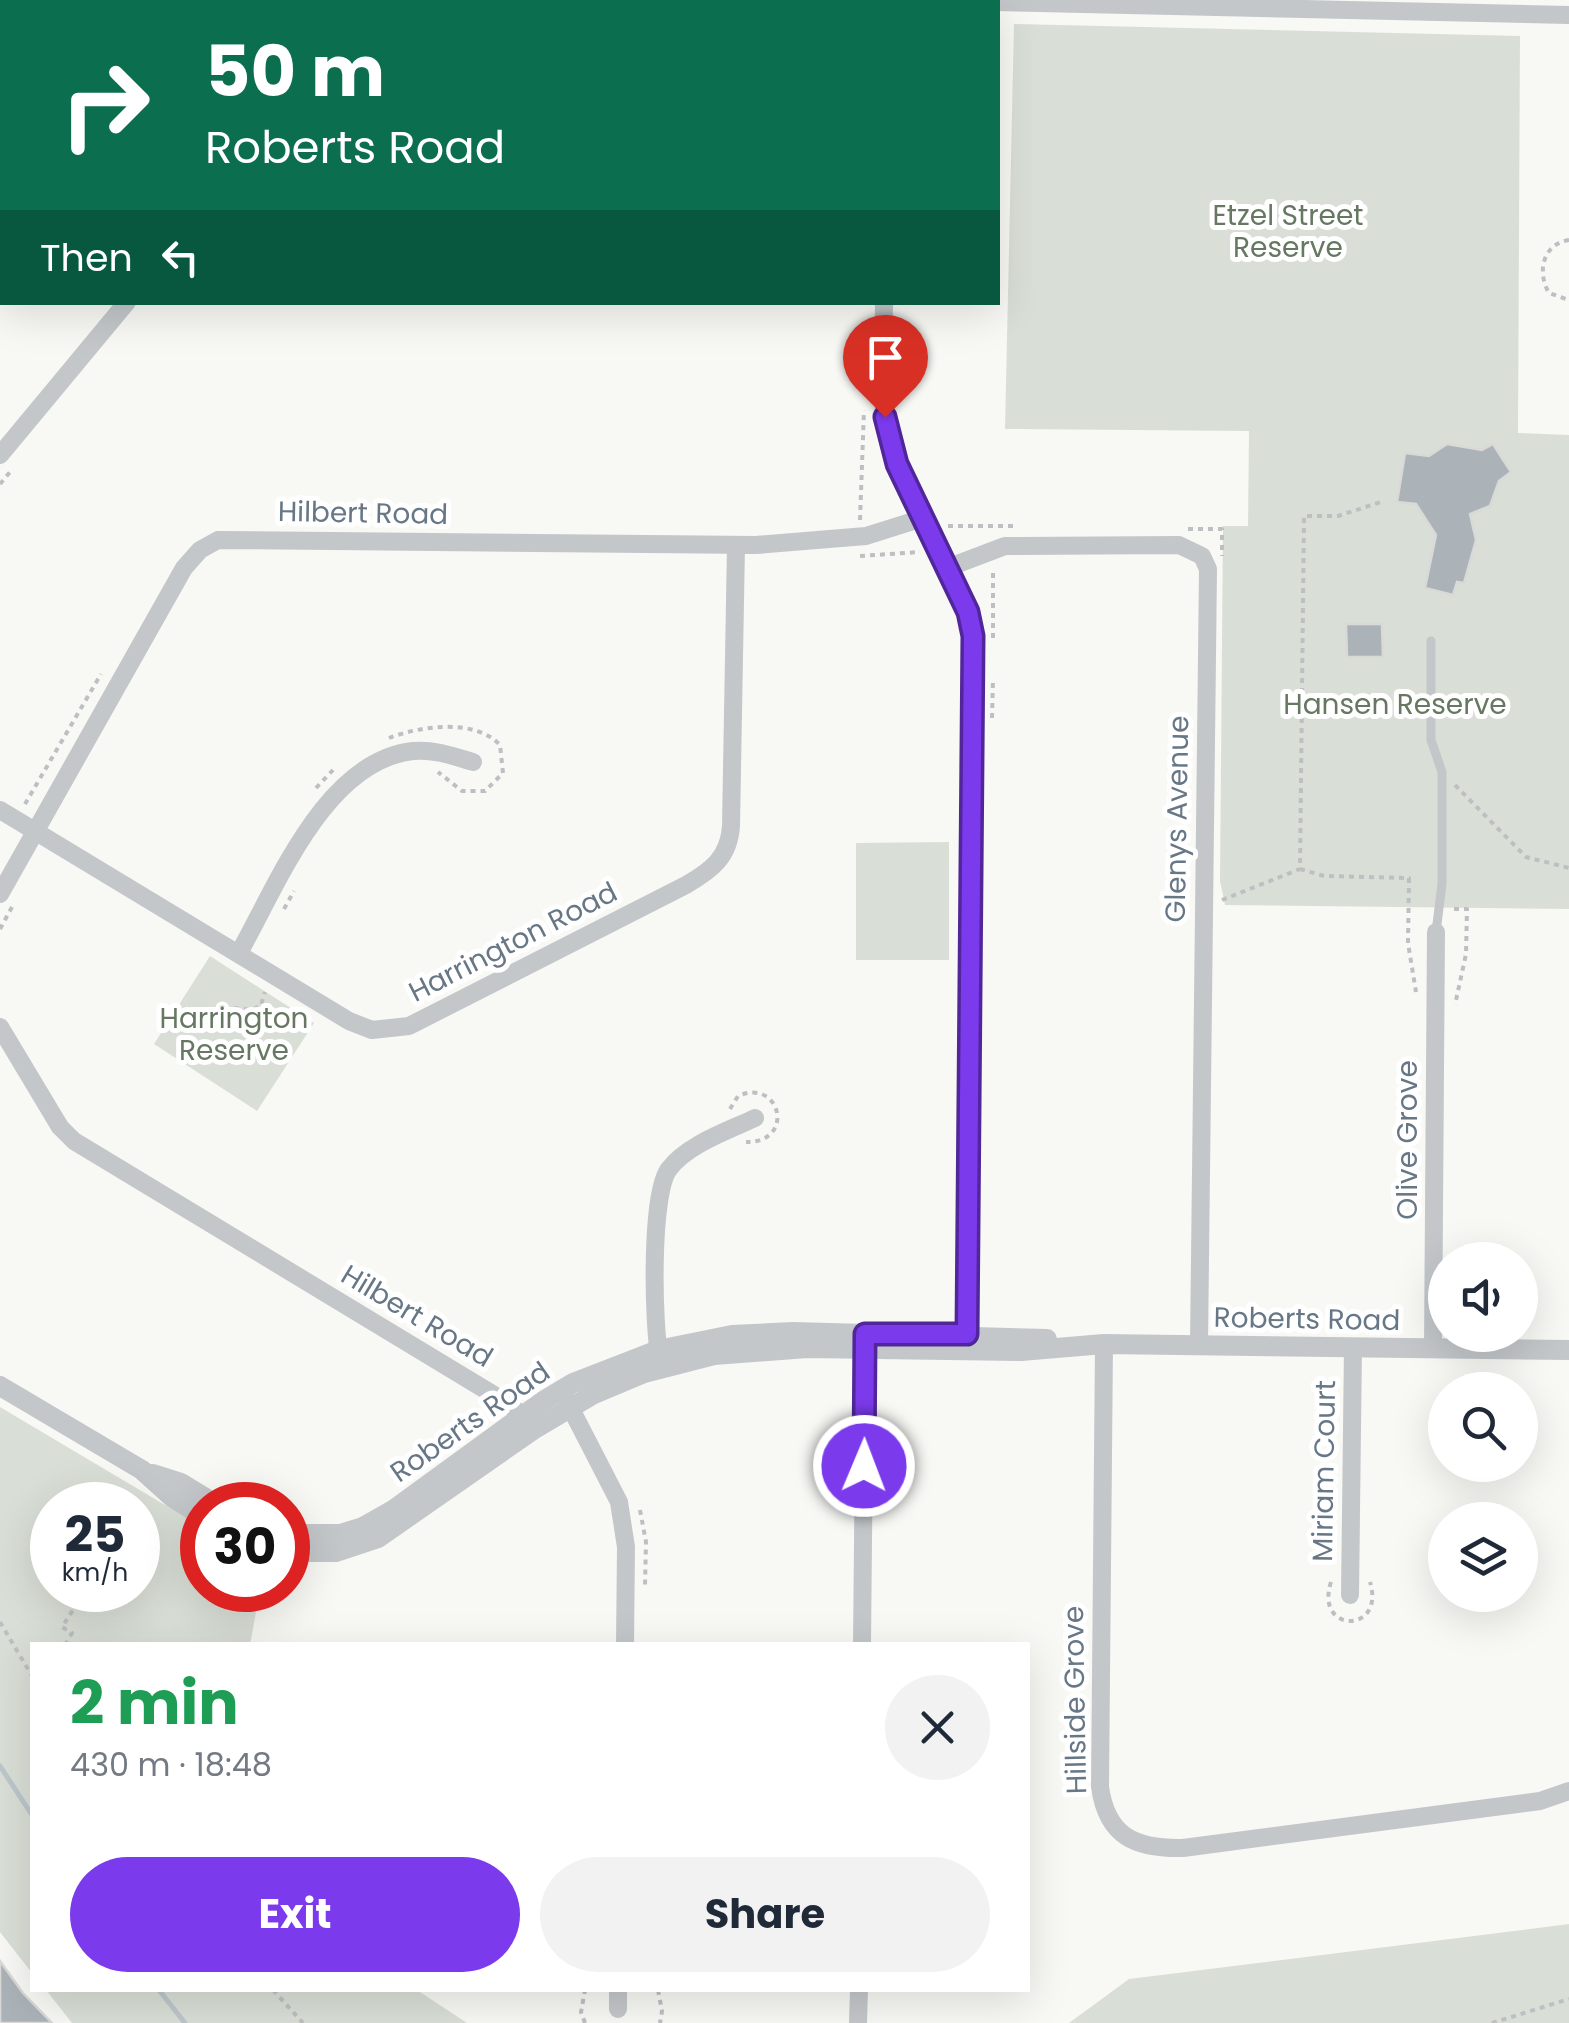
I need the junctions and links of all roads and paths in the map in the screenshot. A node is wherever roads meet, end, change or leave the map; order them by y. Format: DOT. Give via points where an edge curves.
graph roads {
  1 [pos="1000,1"];
  2 [pos="1422,6"];
  3 [pos="1569,15"];
  4 [pos="1569,240"];
  5 [pos="1569,300"];
  6 [pos="124,305"];
  7 [pos="884,305"];
  8 [pos="0,456"];
  9 [pos="923,518"];
  10 [pos="736,545"];
  11 [pos="928,549"];
  12 [pos="843,558"];
  13 [pos="926,564"];
  14 [pos="947,568"];
  15 [pos="1431,641"];
  16 [pos="376,744"];
  17 [pos="473,762"];
  18 [pos="342,764"];
  19 [pos="426,768"];
  20 [pos="1442,772"];
  21 [pos="315,789"];
  22 [pos="0,810"];
  23 [pos="35,831"];
  24 [pos="1569,868"];
  25 [pos="1300,870"];
  26 [pos="296,888"];
  27 [pos="0,894"];
  28 [pos="280,918"];
  29 [pos="1436,932"];
  30 [pos="239,953"];
  31 [pos="265,992"];
  32 [pos="1417,994"];
  33 [pos="260,1005"];
  34 [pos="234,1008"];
  35 [pos="0,1026"];
  36 [pos="215,1050"];
  37 [pos="722,1118"];
  38 [pos="755,1118"];
  39 [pos="744,1142"];
  40 [pos="1433,1242"];
  41 [pos="865,1342"];
  42 [pos="967,1342"];
  43 [pos="1104,1344"];
  44 [pos="1199,1345"];
  45 [pos="1354,1347"];
  46 [pos="1428,1348"];
  47 [pos="1538,1350"];
  48 [pos="1569,1350"];
  49 [pos="659,1359"];
  50 [pos="0,1386"];
  51 [pos="566,1399"];
  52 [pos="527,1423"];
  53 [pos="142,1470"];
  54 [pos="180,1483"];
  55 [pos="180,1502"];
  56 [pos="310,1534"];
  57 [pos="310,1552"];
  58 [pos="1350,1595"];
  59 [pos="72,1612"];
  60 [pos="0,1622"];
  61 [pos="67,1642"];
  62 [pos="625,1642"];
  63 [pos="862,1642"];
  64 [pos="30,1673"];
  65 [pos="1569,1792"];
  66 [pos="275,1992"];
  67 [pos="584,1992"];
  68 [pos="658,1992"];
  69 [pos="859,1992"];
  70 [pos="1569,1999"];
  71 [pos="584,2022"];
  72 [pos="303,2023"];
  73 [pos="660,2023"];
  74 [pos="858,2023"];
  75 [pos="1492,2023"];
  1 -- 2 [label="street"];
  2 -- 3 [label="street"];
  4 -- 5 [label="path" via="1551,249 1542,274 1549,293"];
  6 -- 8 [label="street"];
  7 -- 9 [label="street" via="888,435"];
  9 -- 10 [label="street, Hilbert Road" via="866,536"];
  9 -- 11 [label="street"];
  10 -- 23 [label="street, Hilbert Road" via="218,540 184,568"];
  10 -- 30 [label="street, Harrington Road" via="732,826 726,852 709,872 397,1030 360,1027"];
  11 -- 12 [label="path"];
  11 -- 13 [label="path"];
  11 -- 14 [label="street"];
  14 -- 42 [label="street" via="973,636"];
  14 -- 44 [label="street, Glenys Avenue" via="1005,546 1143,544 1193,549 1208,568"];
  15 -- 20 [label="lane" via="1431,740"];
  16 -- 19 [label="path" via="446,728 478,731 500,745 503,773 485,791 462,791"];
  17 -- 30 [label="street" via="414,751 362,769 317,815"];
  18 -- 21 [label="path"];
  20 -- 24 [label="path" via="1526,857"];
  20 -- 29 [label="lane"];
  22 -- 23 [label="street, Harrington Road"];
  23 -- 27 [label="street, Hilbert Road"];
  23 -- 30 [label="street, Harrington Road"];
  25 -- 32 [label="path" via="1410,878 1408,943"];
  26 -- 28 [label="path"];
  29 -- 40 [label="street, Olive Grove"];
  31 -- 33 [label="path"];
  33 -- 34 [label="path"];
  33 -- 36 [label="path" via="259,1029 250,1043"];
  35 -- 52 [label="street, Hilbert Road" via="74,1141 494,1394"];
  37 -- 39 [label="path" via="746,1093 772,1101 778,1116 772,1135"];
  38 -- 49 [label="street" via="682,1156 662,1183"];
  41 -- 42 [label="street, Roberts Road"];
  41 -- 49 [label="street, Roberts Road"];
  41 -- 63 [label="street"];
  42 -- 43 [label="street, Roberts Road" via="1021,1351"];
  43 -- 44 [label="street, Roberts Road"];
  43 -- 65 [label="street, Hillside Grove" via="1100,1787 1108,1818 1124,1836 1144,1847 1183,1848"];
  44 -- 45 [label="street, Roberts Road"];
  45 -- 46 [label="street, Roberts Road"];
  45 -- 58 [label="street, Miriam Court"];
  47 -- 48 [label="street, Roberts Road"];
  49 -- 51 [label="street, Roberts Road" via="610,1386"];
  50 -- 53 [label="street"];
  51 -- 52 [label="street, Roberts Road"];
  51 -- 62 [label="street" via="618,1502 626,1547"];
  52 -- 56 [label="street, Roberts Road" via="363,1527"];
  52 -- 57 [label="street, Roberts Road" via="378,1538 336,1552"];
  53 -- 54 [label="street"];
  53 -- 55 [label="street"];
  59 -- 61 [label="path" via="62,1628 72,1632"];
  60 -- 64 [label="path"];
  66 -- 72 [label="path"];
  67 -- 71 [label="path"];
  68 -- 73 [label="path"];
  69 -- 74 [label="street"];
  70 -- 75 [label="path"];
}
